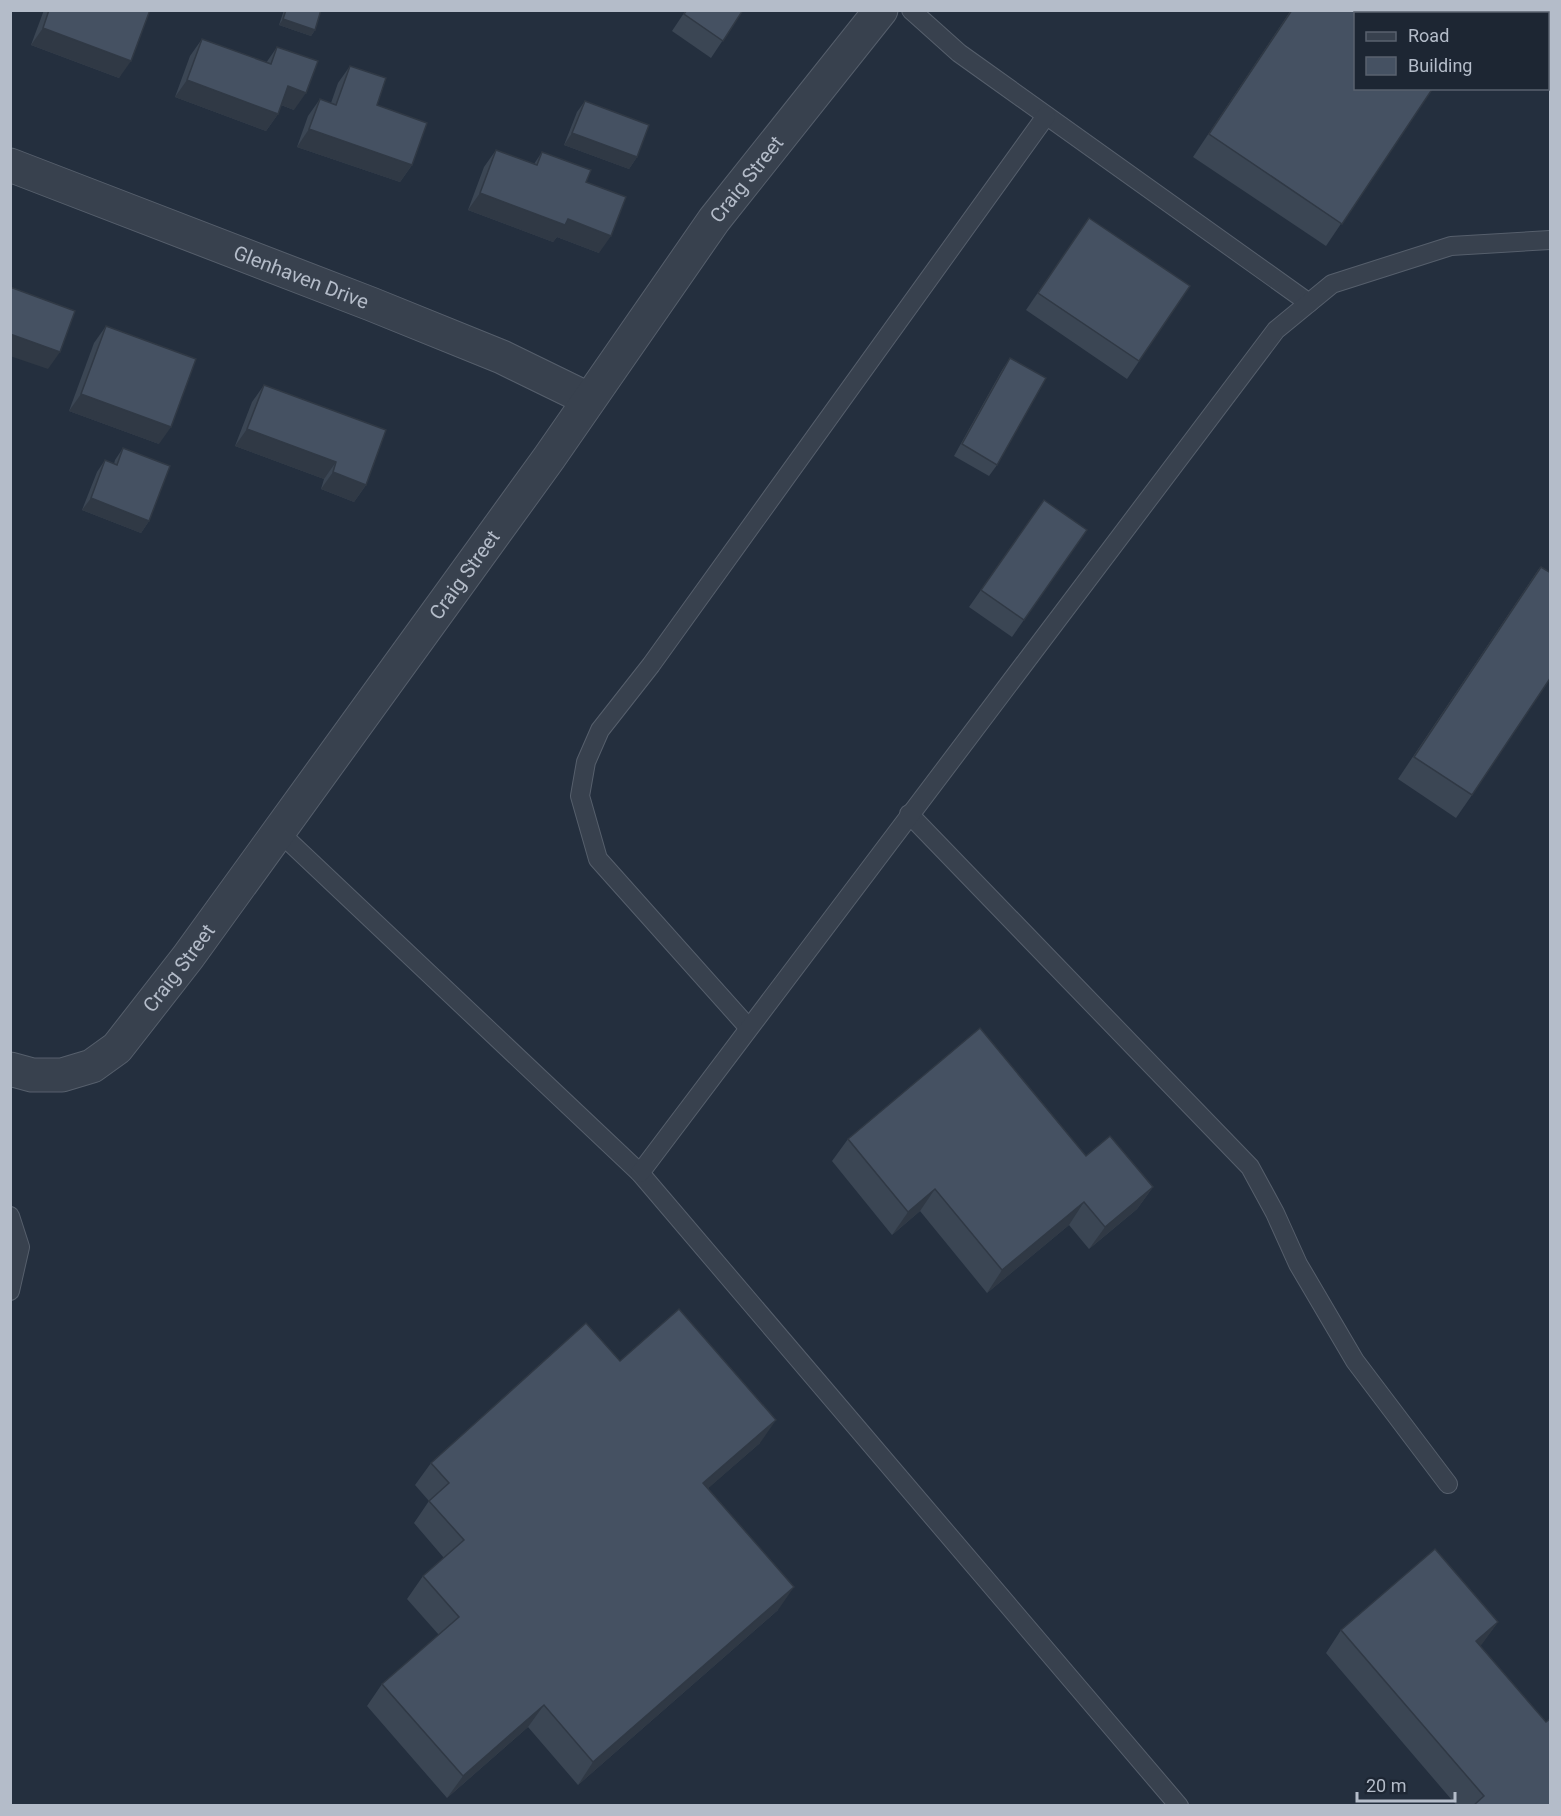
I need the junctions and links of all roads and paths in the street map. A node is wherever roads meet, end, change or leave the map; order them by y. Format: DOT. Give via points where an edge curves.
graph roads {
  1 [pos="881,10"];
  2 [pos="911,10"];
  3 [pos="1046,116"];
  4 [pos="10,165"];
  5 [pos="1551,240"];
  6 [pos="1309,303"];
  7 [pos="588,399"];
  8 [pos="909,814"];
  9 [pos="279,831"];
  10 [pos="748,1027"];
  11 [pos="10,1069"];
  12 [pos="640,1173"];
  13 [pos="10,1216"];
  14 [pos="10,1291"];
  15 [pos="1448,1484"];
  16 [pos="1179,1806"];
  1 -- 7 [label="street, Craig Street" via="714,220"];
  2 -- 3 [label="lane" via="959,53"];
  3 -- 6 [label="lane"];
  3 -- 10 [label="lane" via="651,665 600,730 586,762 580,796 598,859"];
  4 -- 7 [label="street, Glenhaven Drive" via="371,304 492,353"];
  5 -- 6 [label="lane" via="1451,246 1332,284"];
  6 -- 8 [label="lane" via="1276,330"];
  7 -- 9 [label="street, Craig Street"];
  8 -- 10 [label="lane"];
  8 -- 15 [label="lane" via="1250,1167 1298,1264 1355,1361"];
  9 -- 11 [label="street, Craig Street" via="117,1048 92,1066 62,1075 32,1075"];
  9 -- 12 [label="lane"];
  10 -- 12 [label="lane"];
  12 -- 16 [label="lane"];
  13 -- 14 [label="lane" via="20,1247"];
}
